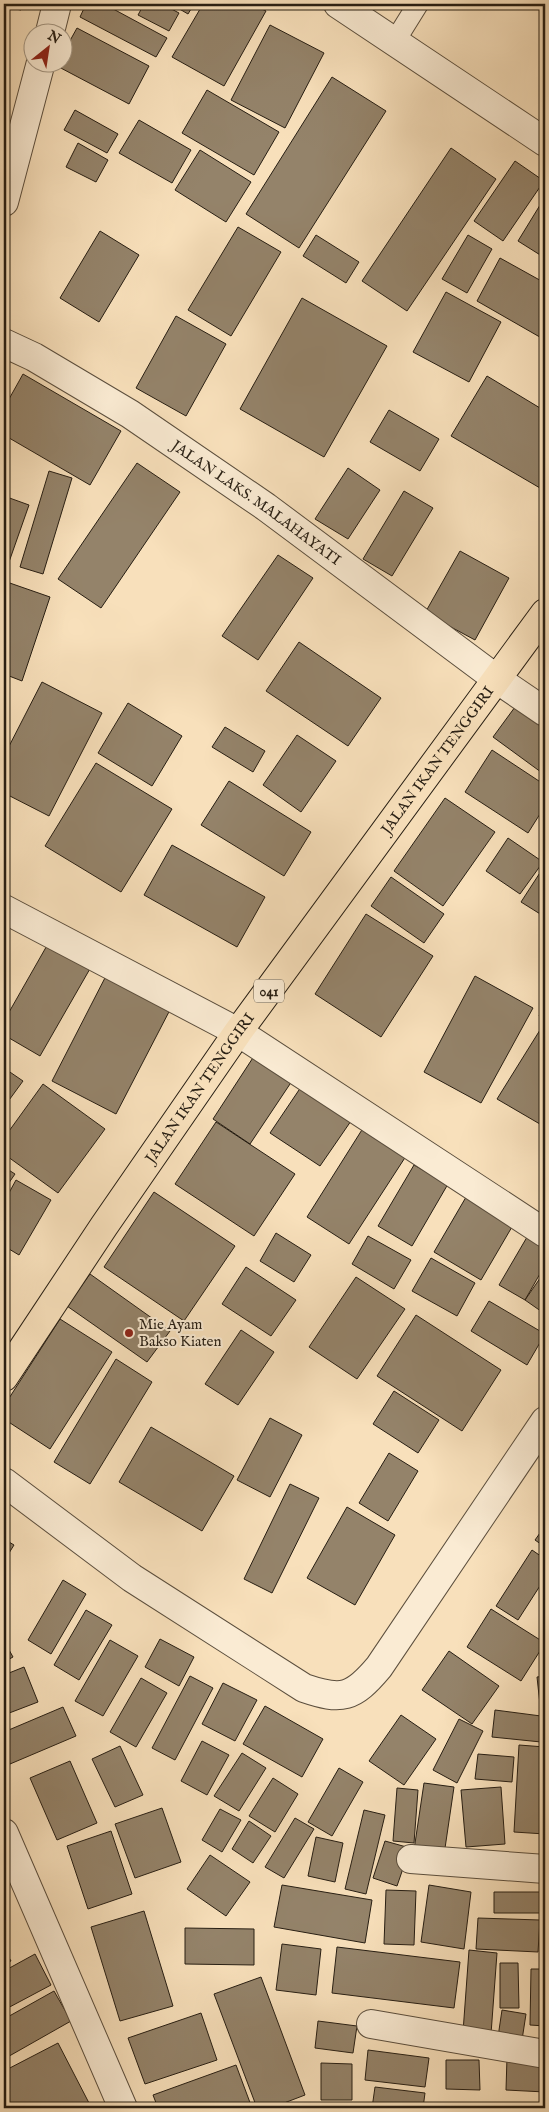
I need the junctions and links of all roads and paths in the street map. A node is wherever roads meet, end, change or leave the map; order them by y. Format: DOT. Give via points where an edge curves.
graph roads {
  1 [pos="57,4"];
  2 [pos="338,4"];
  3 [pos="418,4"];
  4 [pos="52,22"];
  5 [pos="395,41"];
  6 [pos="38,72"];
  7 [pos="545,142"];
  8 [pos="4,202"];
  9 [pos="4,342"];
  10 [pos="545,613"];
  11 [pos="498,680"];
  12 [pos="545,712"];
  13 [pos="4,909"];
  14 [pos="238,1032"];
  15 [pos="545,1233"];
  16 [pos="4,1376"];
  17 [pos="545,1422"];
  18 [pos="4,1482"];
  19 [pos="4,1833"];
  20 [pos="411,1859"];
  21 [pos="545,1869"];
  22 [pos="371,2024"];
  23 [pos="545,2054"];
  24 [pos="123,2108"];
  1 -- 4 [label="street"];
  2 -- 5 [label="street"];
  3 -- 5 [label="lane"];
  5 -- 7 [label="street"];
  6 -- 8 [label="street"];
  9 -- 11 [label="street, JALAN LAKS. MALAHAYATI" via="130,414 266,506"];
  10 -- 11 [label="main road, JALAN IKAN TENGGIRI / 041"];
  11 -- 12 [label="street, JALAN LAKS. MALAHAYATI"];
  11 -- 14 [label="main road, JALAN IKAN TENGGIRI / 041"];
  13 -- 14 [label="street"];
  14 -- 15 [label="street"];
  14 -- 16 [label="main road, JALAN IKAN TENGGIRI / 041"];
  17 -- 18 [label="street" via="379,1668 363,1686 347,1694 327,1696 304,1688 132,1578"];
  19 -- 24 [label="street"];
  20 -- 21 [label="street"];
  22 -- 23 [label="street"];
}
